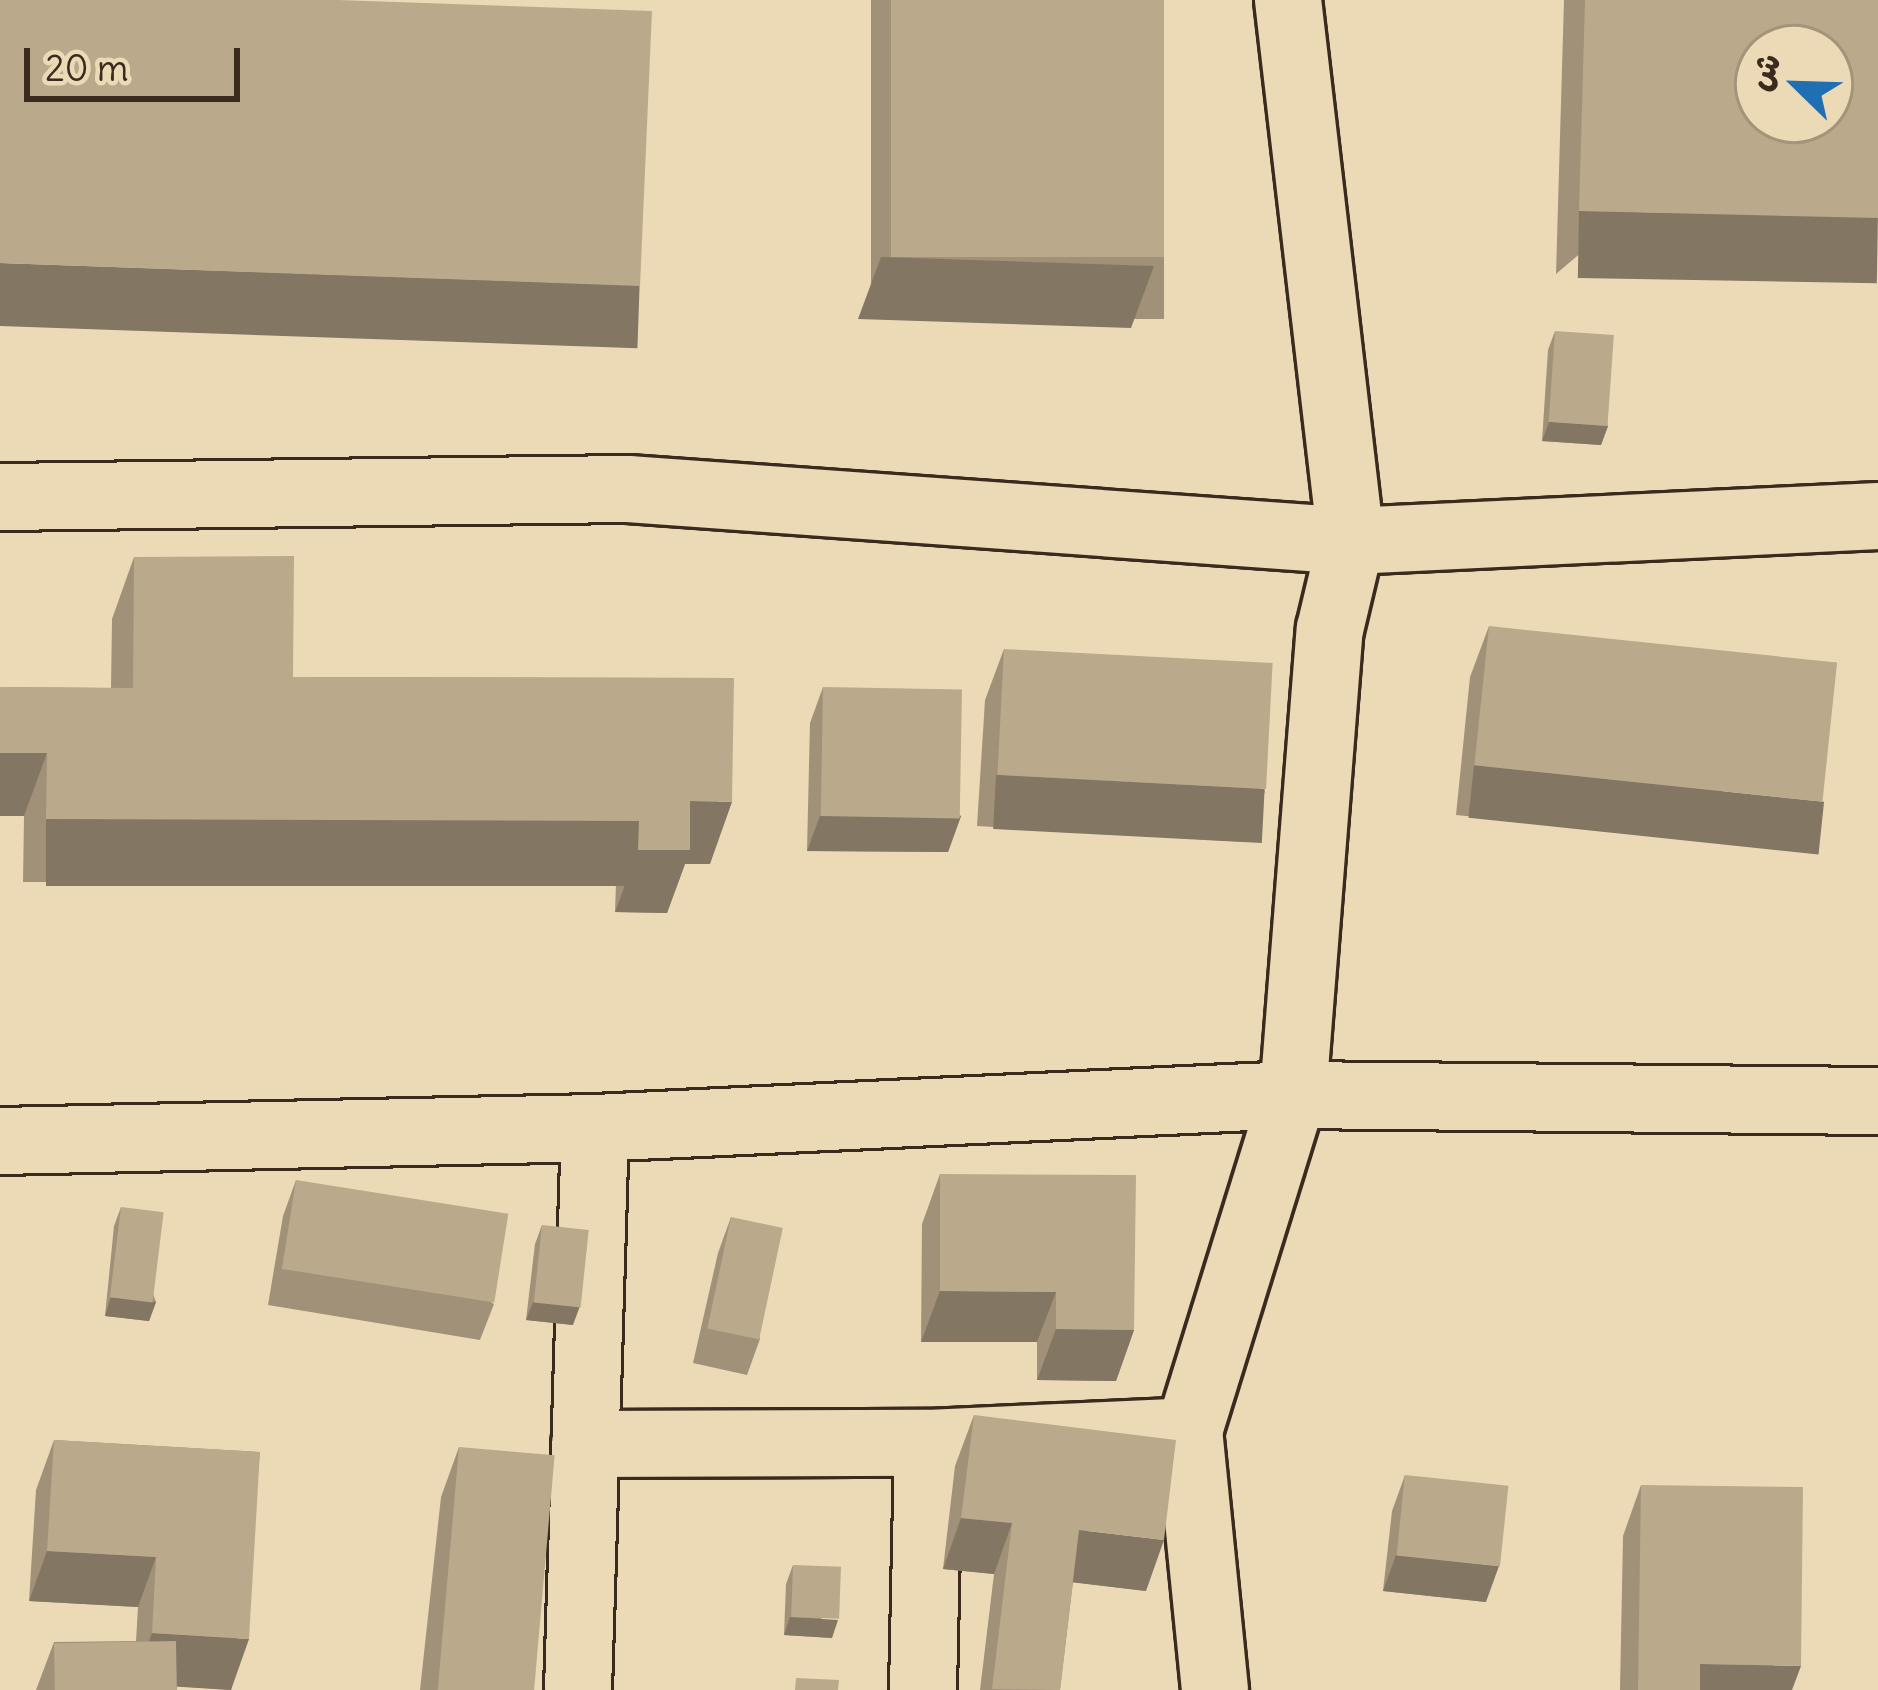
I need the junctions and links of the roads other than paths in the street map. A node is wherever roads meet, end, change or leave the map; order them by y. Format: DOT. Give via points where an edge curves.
graph roads {
  1 [pos="1288,0"];
  2 [pos="0,497"];
  3 [pos="1878,515"];
  4 [pos="1351,541"];
  5 [pos="1293,1095"];
  6 [pos="1878,1101"];
  7 [pos="595,1128"];
  8 [pos="0,1141"];
  9 [pos="1189,1431"];
  10 [pos="928,1443"];
  11 [pos="585,1444"];
  12 [pos="578,1690"];
  13 [pos="923,1690"];
  14 [pos="1215,1690"];
  1 -- 4 [label="street"];
  2 -- 4 [label="street" via="628,489"];
  3 -- 4 [label="street"];
  4 -- 5 [label="street" via="1330,629"];
  5 -- 6 [label="street"];
  5 -- 7 [label="street"];
  5 -- 9 [label="street"];
  7 -- 8 [label="street"];
  7 -- 11 [label="street"];
  9 -- 10 [label="street"];
  9 -- 14 [label="street"];
  10 -- 11 [label="street"];
  10 -- 13 [label="street"];
  11 -- 12 [label="street"];
}
